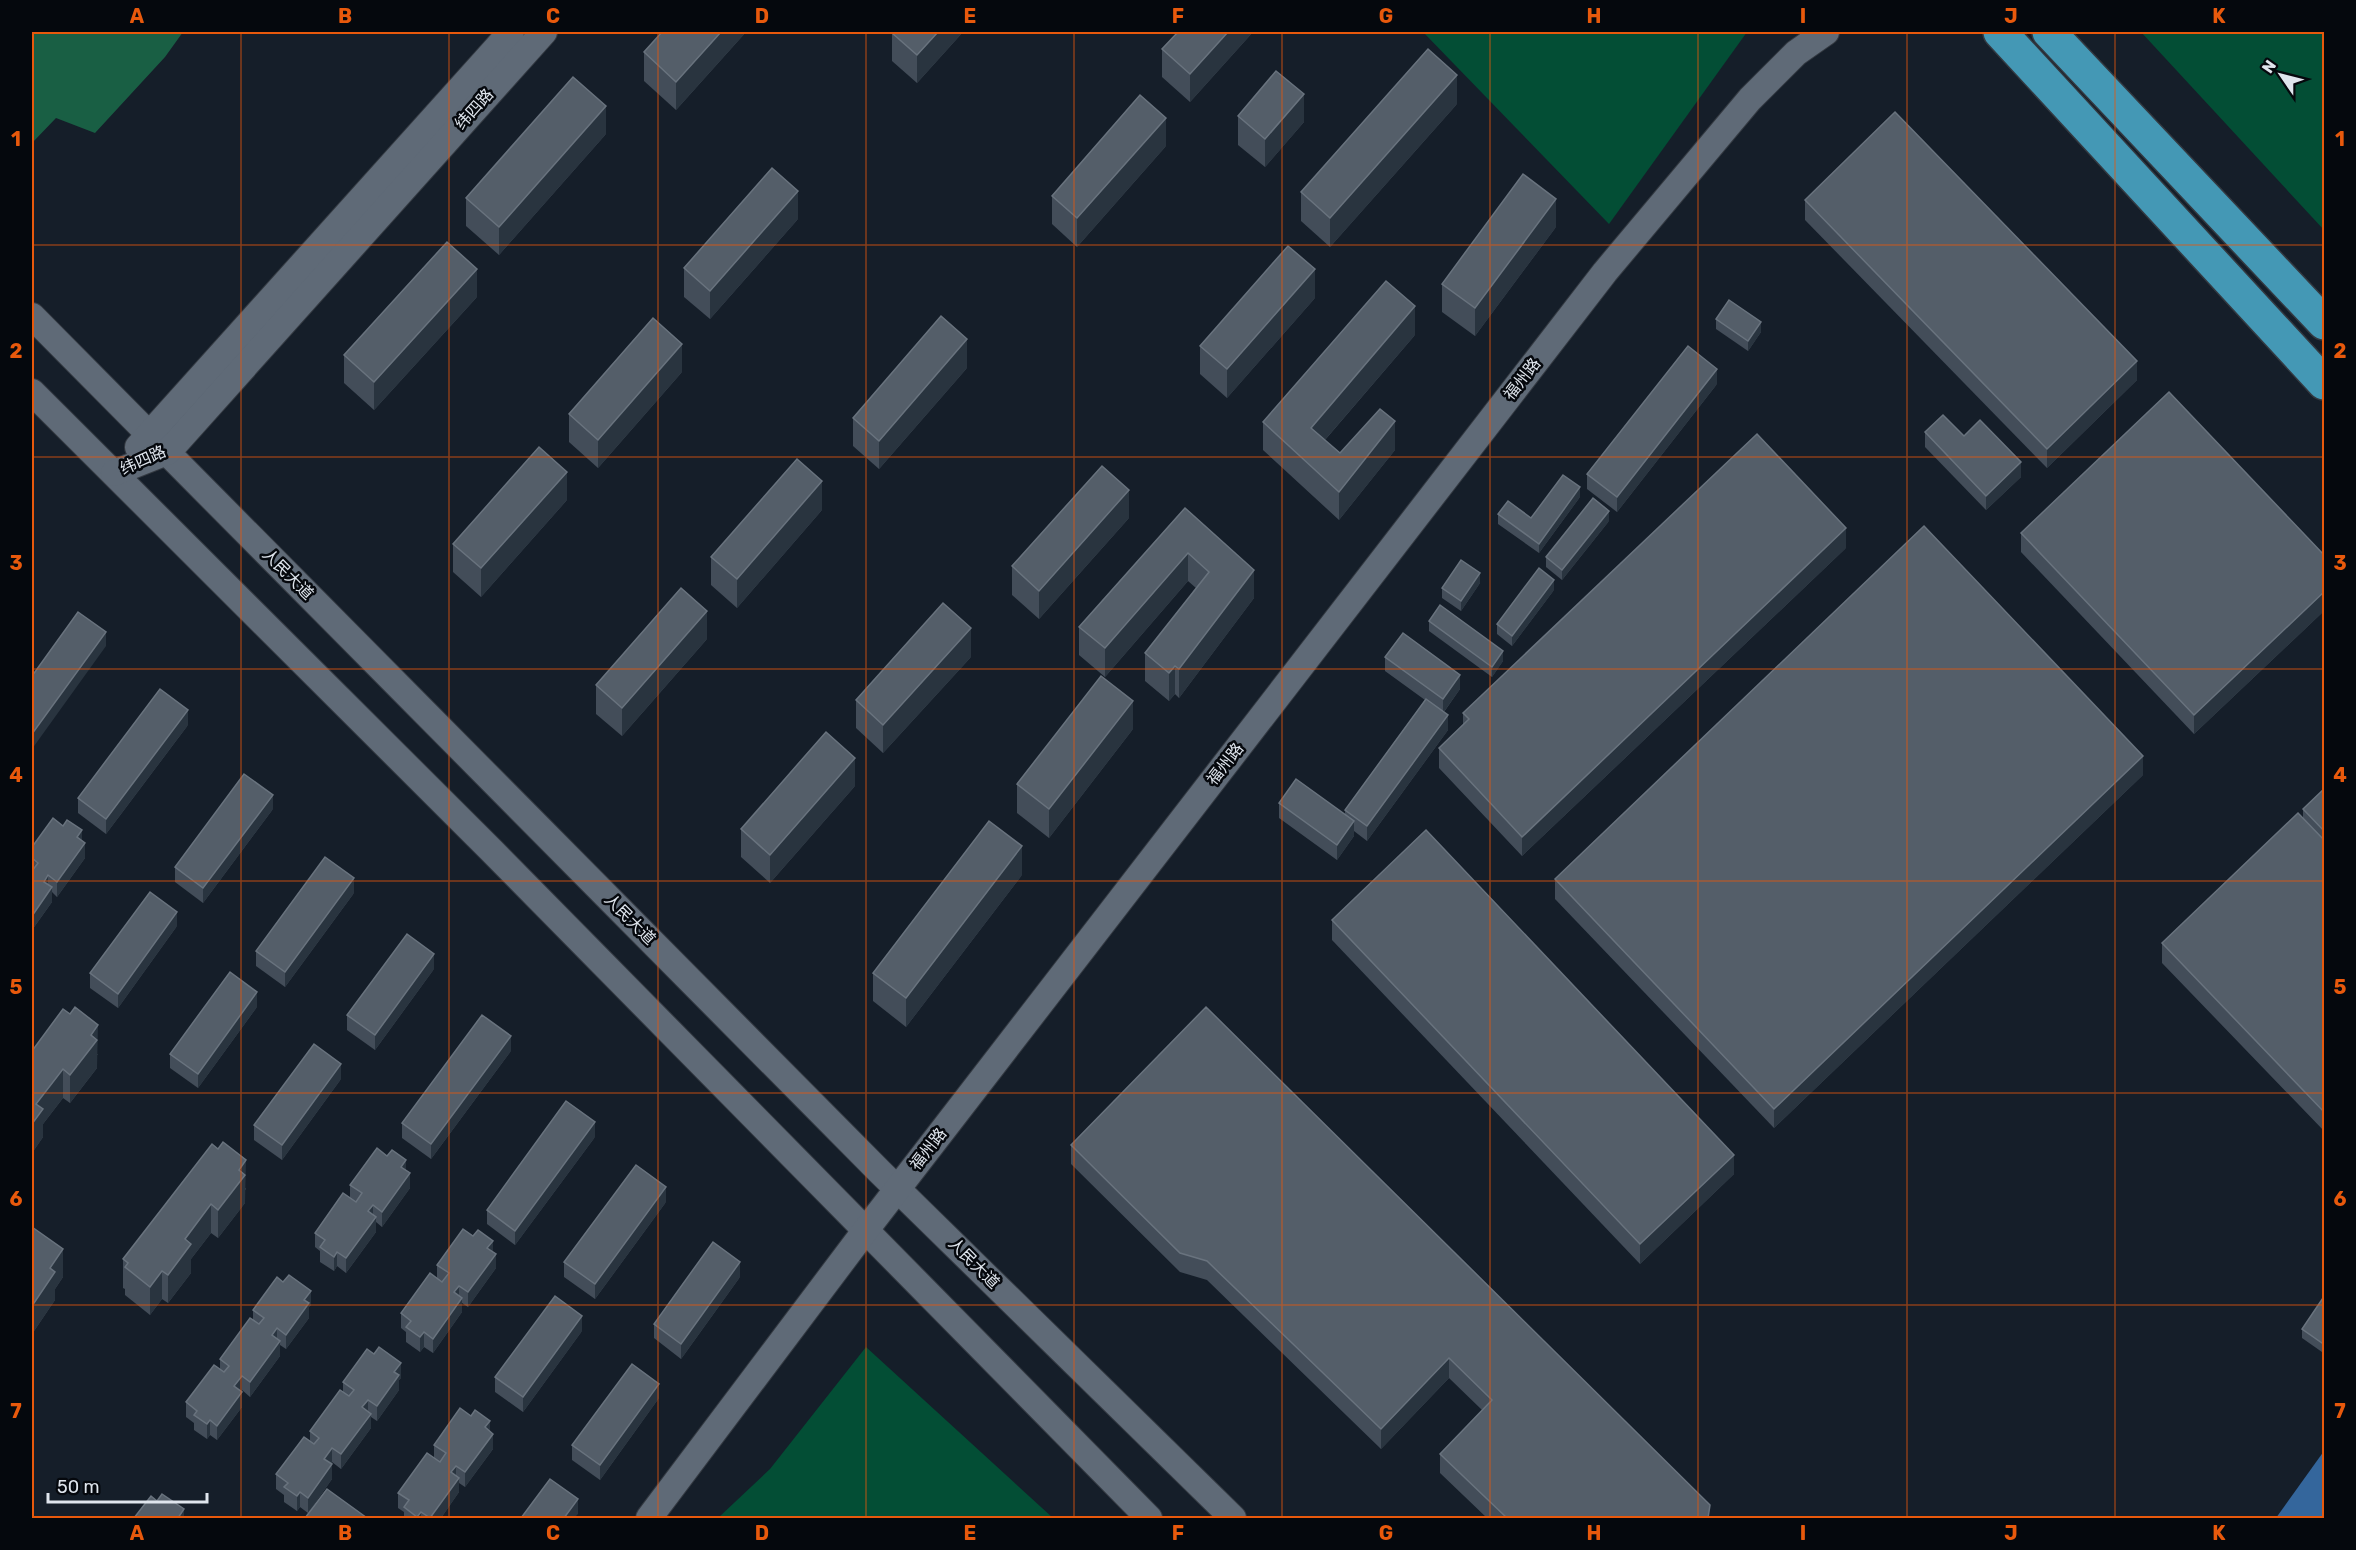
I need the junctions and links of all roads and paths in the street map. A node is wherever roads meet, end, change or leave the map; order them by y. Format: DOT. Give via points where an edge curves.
graph roads {
  1 [pos="511,32"];
  2 [pos="544,32"];
  3 [pos="1826,32"];
  4 [pos="2000,32"];
  5 [pos="2049,32"];
  6 [pos="32,316"];
  7 [pos="2325,324"];
  8 [pos="2325,384"];
  9 [pos="32,392"];
  10 [pos="158,443"];
  11 [pos="114,473"];
  12 [pos="897,1188"];
  13 [pos="865,1231"];
  14 [pos="649,1518"];
  15 [pos="1149,1518"];
  16 [pos="1233,1518"];
  1 -- 10 [label="street, 纬四路"];
  2 -- 10 [label="street, 纬四路"];
  3 -- 12 [label="street, 福州路" via="1796,53 1750,99 1605,272"];
  4 -- 8 [label="highway"];
  5 -- 7 [label="highway"];
  6 -- 10 [label="street, 人民大道"];
  9 -- 11 [label="street"];
  10 -- 11 [label="street, 纬四路"];
  10 -- 12 [label="street, 人民大道"];
  11 -- 13 [label="street"];
  12 -- 13 [label="street, 福州路"];
  12 -- 16 [label="street, 人民大道"];
  13 -- 14 [label="street, 福州路"];
  13 -- 15 [label="street"];
}
